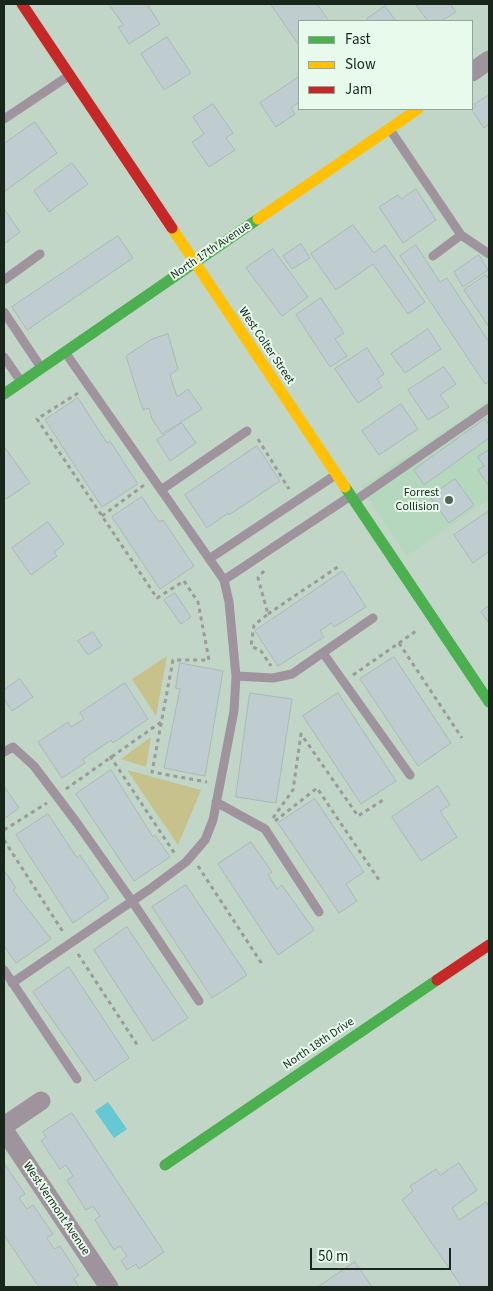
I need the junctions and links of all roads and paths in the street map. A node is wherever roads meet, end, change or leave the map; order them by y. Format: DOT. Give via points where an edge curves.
graph roads {
  1 [pos="22,4"];
  2 [pos="489,60"];
  3 [pos="473,71"];
  4 [pos="69,75"];
  5 [pos="417,110"];
  6 [pos="4,119"];
  7 [pos="389,129"];
  8 [pos="461,235"];
  9 [pos="40,254"];
  10 [pos="489,254"];
  11 [pos="433,256"];
  12 [pos="194,262"];
  13 [pos="4,280"];
  14 [pos="4,312"];
  15 [pos="64,352"];
  16 [pos="4,357"];
  17 [pos="41,368"];
  18 [pos="21,382"];
  19 [pos="88,386"];
  20 [pos="4,394"];
  21 [pos="489,408"];
  22 [pos="247,431"];
  23 [pos="258,439"];
  24 [pos="336,475"];
  25 [pos="153,479"];
  26 [pos="161,490"];
  27 [pos="282,494"];
  28 [pos="352,499"];
  29 [pos="102,516"];
  30 [pos="209,559"];
  31 [pos="272,566"];
  32 [pos="339,566"];
  33 [pos="224,580"];
  34 [pos="268,614"];
  35 [pos="373,618"];
  36 [pos="417,630"];
  37 [pos="399,644"];
  38 [pos="323,654"];
  39 [pos="236,676"];
  40 [pos="279,677"];
  41 [pos="343,681"];
  42 [pos="489,702"];
  43 [pos="162,722"];
  44 [pos="462,738"];
  45 [pos="4,752"];
  46 [pos="110,756"];
  47 [pos="410,775"];
  48 [pos="220,784"];
  49 [pos="57,796"];
  50 [pos="383,800"];
  51 [pos="216,802"];
  52 [pos="265,829"];
  53 [pos="4,830"];
  54 [pos="4,840"];
  55 [pos="191,856"];
  56 [pos="182,865"];
  57 [pos="379,880"];
  58 [pos="132,901"];
  59 [pos="319,912"];
  60 [pos="70,943"];
  61 [pos="489,945"];
  62 [pos="262,964"];
  63 [pos="4,970"];
  64 [pos="12,983"];
  65 [pos="199,1001"];
  66 [pos="138,1046"];
  67 [pos="77,1079"];
  68 [pos="41,1101"];
  69 [pos="4,1126"];
  70 [pos="4,1130"];
  71 [pos="165,1165"];
  72 [pos="109,1287"];
  1 -- 4 [label="street, West Colter Street"];
  2 -- 3 [label="street"];
  4 -- 6 [label="lane"];
  4 -- 12 [label="street, West Colter Street"];
  5 -- 7 [label="street, North 17th Avenue"];
  7 -- 8 [label="lane"];
  7 -- 12 [label="street, North 17th Avenue"];
  8 -- 10 [label="lane"];
  8 -- 11 [label="lane"];
  9 -- 13 [label="lane"];
  12 -- 15 [label="street, North 17th Avenue"];
  12 -- 24 [label="street, West Colter Street"];
  14 -- 17 [label="lane"];
  15 -- 17 [label="street, North 17th Avenue"];
  15 -- 19 [label="lane"];
  16 -- 18 [label="lane"];
  17 -- 18 [label="street, North 17th Avenue"];
  18 -- 20 [label="street, North 17th Avenue"];
  19 -- 25 [label="lane"];
  19 -- 29 [label="path" via="37,419"];
  21 -- 28 [label="lane"];
  22 -- 26 [label="lane"];
  23 -- 27 [label="path" via="290,488"];
  24 -- 28 [label="street, West Colter Street"];
  24 -- 30 [label="lane"];
  25 -- 26 [label="lane"];
  25 -- 29 [label="path"];
  26 -- 30 [label="lane"];
  28 -- 33 [label="lane"];
  28 -- 42 [label="street, West Colter Street"];
  29 -- 43 [label="path" via="157,598 184,581 198,602 209,660 173,660"];
  30 -- 33 [label="lane"];
  31 -- 34 [label="path" via="258,578"];
  32 -- 34 [label="path"];
  33 -- 39 [label="lane"];
  34 -- 40 [label="path" via="254,625 251,646 262,651"];
  35 -- 38 [label="lane"];
  36 -- 37 [label="path"];
  37 -- 41 [label="path"];
  37 -- 44 [label="path"];
  38 -- 40 [label="lane" via="292,674"];
  38 -- 41 [label="lane"];
  39 -- 40 [label="lane"];
  39 -- 48 [label="lane" via="234,711"];
  41 -- 47 [label="lane"];
  43 -- 46 [label="path"];
  43 -- 48 [label="path" via="152,772"];
  45 -- 49 [label="lane" via="13,747 34,766"];
  46 -- 49 [label="path"];
  46 -- 56 [label="path"];
  48 -- 51 [label="lane"];
  49 -- 53 [label="path"];
  49 -- 58 [label="lane"];
  50 -- 52 [label="path" via="358,816 302,734 293,790"];
  51 -- 52 [label="lane"];
  51 -- 55 [label="lane" via="205,840"];
  52 -- 57 [label="path" via="316,788"];
  52 -- 59 [label="lane"];
  54 -- 60 [label="path"];
  55 -- 56 [label="lane"];
  55 -- 62 [label="path"];
  56 -- 58 [label="lane"];
  58 -- 60 [label="lane"];
  58 -- 65 [label="lane"];
  60 -- 64 [label="lane"];
  60 -- 66 [label="path"];
  61 -- 71 [label="street, North 18th Drive"];
  63 -- 64 [label="lane"];
  64 -- 67 [label="lane"];
  68 -- 69 [label="street"];
  70 -- 72 [label="street, West Vermont Avenue"];
}
